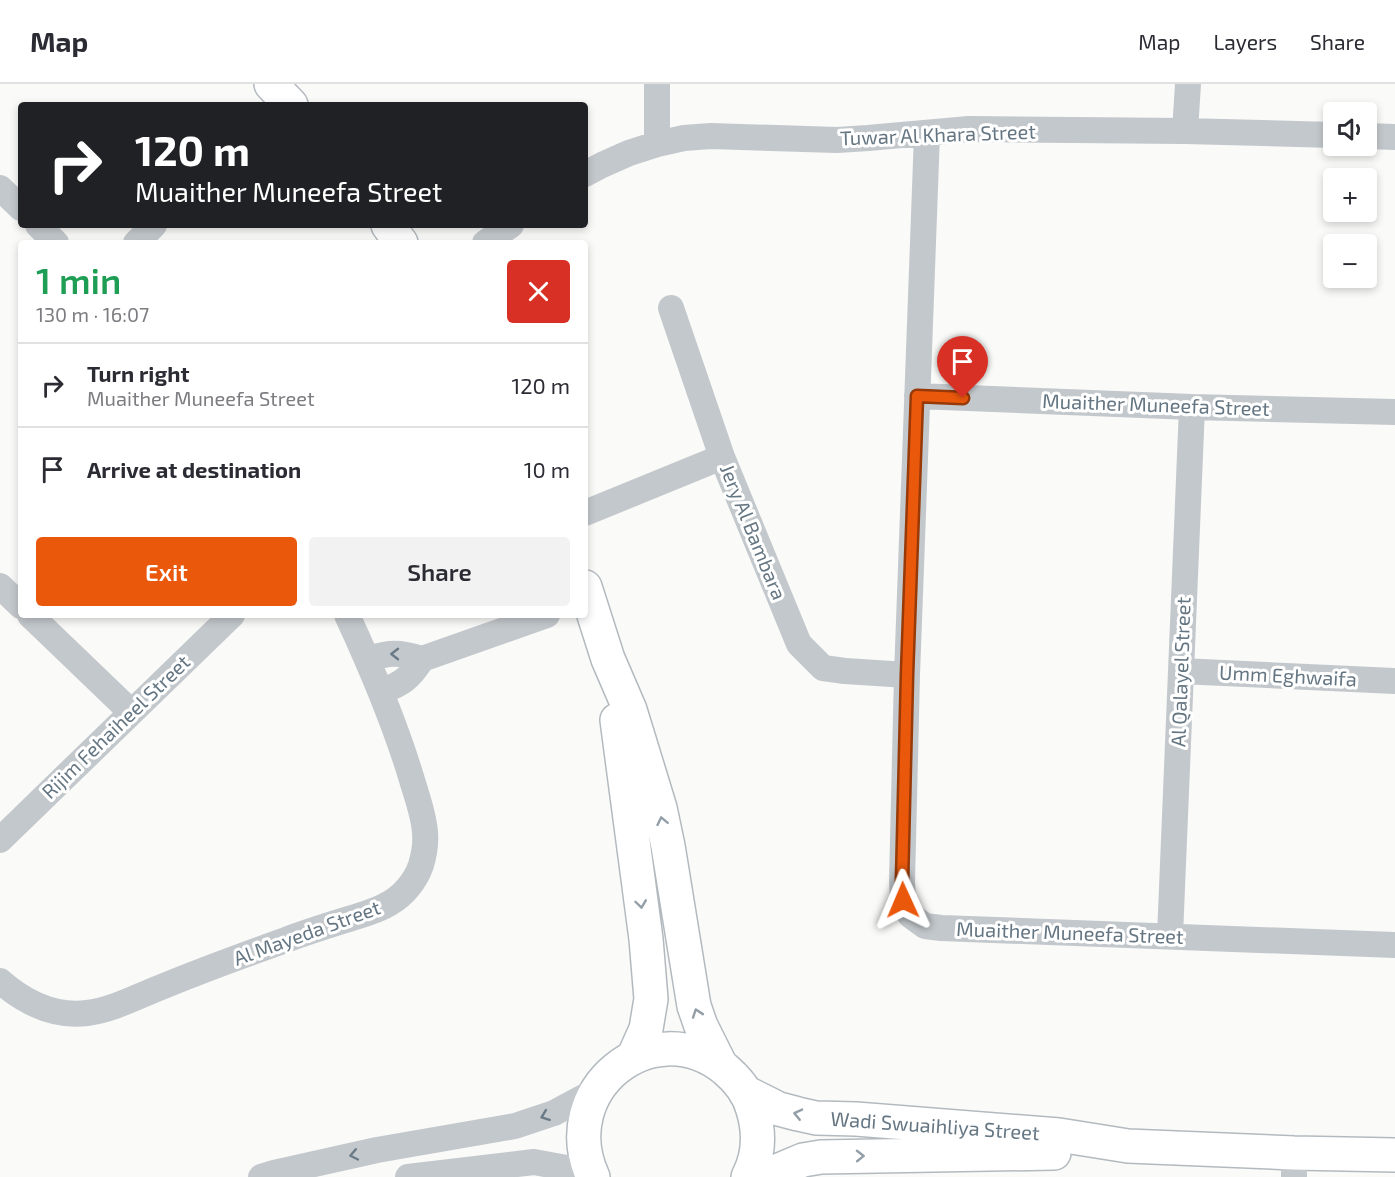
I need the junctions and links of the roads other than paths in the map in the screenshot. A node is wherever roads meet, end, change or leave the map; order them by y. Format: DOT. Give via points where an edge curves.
graph roads {
  1 [pos="657,84"];
  2 [pos="1188,84"];
  3 [pos="1185,131"];
  4 [pos="927,134"];
  5 [pos="1323,135"];
  6 [pos="1377,136"];
  7 [pos="1395,137"];
  8 [pos="657,144"];
  9 [pos="588,172"];
  10 [pos="0,188"];
  11 [pos="18,205"];
  12 [pos="41,228"];
  13 [pos="151,228"];
  14 [pos="507,228"];
  15 [pos="53,240"];
  16 [pos="139,240"];
  17 [pos="489,240"];
  18 [pos="671,308"];
  19 [pos="917,396"];
  20 [pos="1192,407"];
  21 [pos="1395,412"];
  22 [pos="722,457"];
  23 [pos="588,512"];
  24 [pos="0,586"];
  25 [pos="588,599"];
  26 [pos="18,603"];
  27 [pos="33,618"];
  28 [pos="229,618"];
  29 [pos="348,618"];
  30 [pos="538,618"];
  31 [pos="368,659"];
  32 [pos="422,659"];
  33 [pos="608,659"];
  34 [pos="1181,671"];
  35 [pos="907,675"];
  36 [pos="1395,681"];
  37 [pos="382,692"];
  38 [pos="131,712"];
  39 [pos="0,840"];
  40 [pos="1170,936"];
  41 [pos="1395,945"];
  42 [pos="0,981"];
  43 [pos="633,1058"];
  44 [pos="721,1066"];
  45 [pos="597,1090"];
  46 [pos="746,1092"];
  47 [pos="1128,1146"];
  48 [pos="1395,1155"];
  49 [pos="1294,1165"];
  50 [pos="261,1177"];
  51 [pos="408,1177"];
  52 [pos="587,1177"];
  53 [pos="593,1177"];
  54 [pos="748,1177"];
  55 [pos="763,1177"];
  1 -- 8 [label="street"];
  2 -- 3 [label="street"];
  3 -- 4 [label="street, Tuwar Al Khara Street" via="969,129"];
  3 -- 5 [label="street, Tuwar Al Khara Street"];
  4 -- 8 [label="street, Tuwar Al Khara Street" via="837,140 711,136"];
  4 -- 19 [label="street, Muaither Muneefa Street"];
  6 -- 7 [label="street"];
  8 -- 9 [label="street, Tuwar Al Khara Street"];
  10 -- 11 [label="street"];
  12 -- 15 [label="street"];
  13 -- 16 [label="street"];
  14 -- 17 [label="street"];
  18 -- 22 [label="street, Jery Al Bambara"];
  19 -- 20 [label="street, Muaither Muneefa Street"];
  19 -- 35 [label="street, Muaither Muneefa Street"];
  20 -- 21 [label="street, Muaither Muneefa Street"];
  20 -- 34 [label="street, Al Qalayel Street"];
  22 -- 23 [label="street"];
  22 -- 35 [label="street, Jery Al Bambara" via="799,644 823,668"];
  24 -- 26 [label="street"];
  25 -- 33 [label="street"];
  27 -- 38 [label="street"];
  28 -- 38 [label="street, Rijim Fehaiheel Street"];
  29 -- 31 [label="street, Al Mayeda Street"];
  30 -- 32 [label="street"];
  32 -- 31 [label="street, one-way" via="404,653"];
  31 -- 37 [label="street, Al Mayeda Street"];
  32 -- 37 [label="street" via="399,686"];
  33 -- 43 [label="street, one-way" via="651,999 646,1029"];
  44 -- 33 [label="street, one-way" via="694,1006 660,808 630,710"];
  34 -- 36 [label="street, Umm Eghwaifa"];
  34 -- 40 [label="street, Al Qalayel Street"];
  35 -- 40 [label="street, Muaither Muneefa Street" via="902,882 903,900 910,915 925,926 941,928"];
  37 -- 42 [label="street, Al Mayeda Street" via="425,833 425,849 414,880 391,903 85,1014 48,1010 30,1003"];
  38 -- 39 [label="street, Rijim Fehaiheel Street"];
  40 -- 41 [label="street, Muaither Muneefa Street"];
  43 -- 44 [label="street" via="658,1050 678,1050 698,1053"];
  43 -- 45 [label="street" via="619,1066"];
  44 -- 46 [label="street"];
  45 -- 50 [label="street, one-way" via="523,1124 377,1150"];
  45 -- 53 [label="street" via="587,1112 583,1136"];
  47 -- 46 [label="street, Wadi Swuaihliya Street, one-way" via="1059,1135 816,1118 779,1109"];
  46 -- 54 [label="street" via="758,1133 755,1161"];
  47 -- 49 [label="street, Wadi Swuaihliya Street"];
  55 -- 47 [label="street, Wadi Swuaihliya Street, one-way" via="803,1160 822,1157 1056,1153"];
  48 -- 49 [label="street, Wadi Swuaihliya Street"];
  51 -- 52 [label="street" via="534,1162 572,1169"];
}
